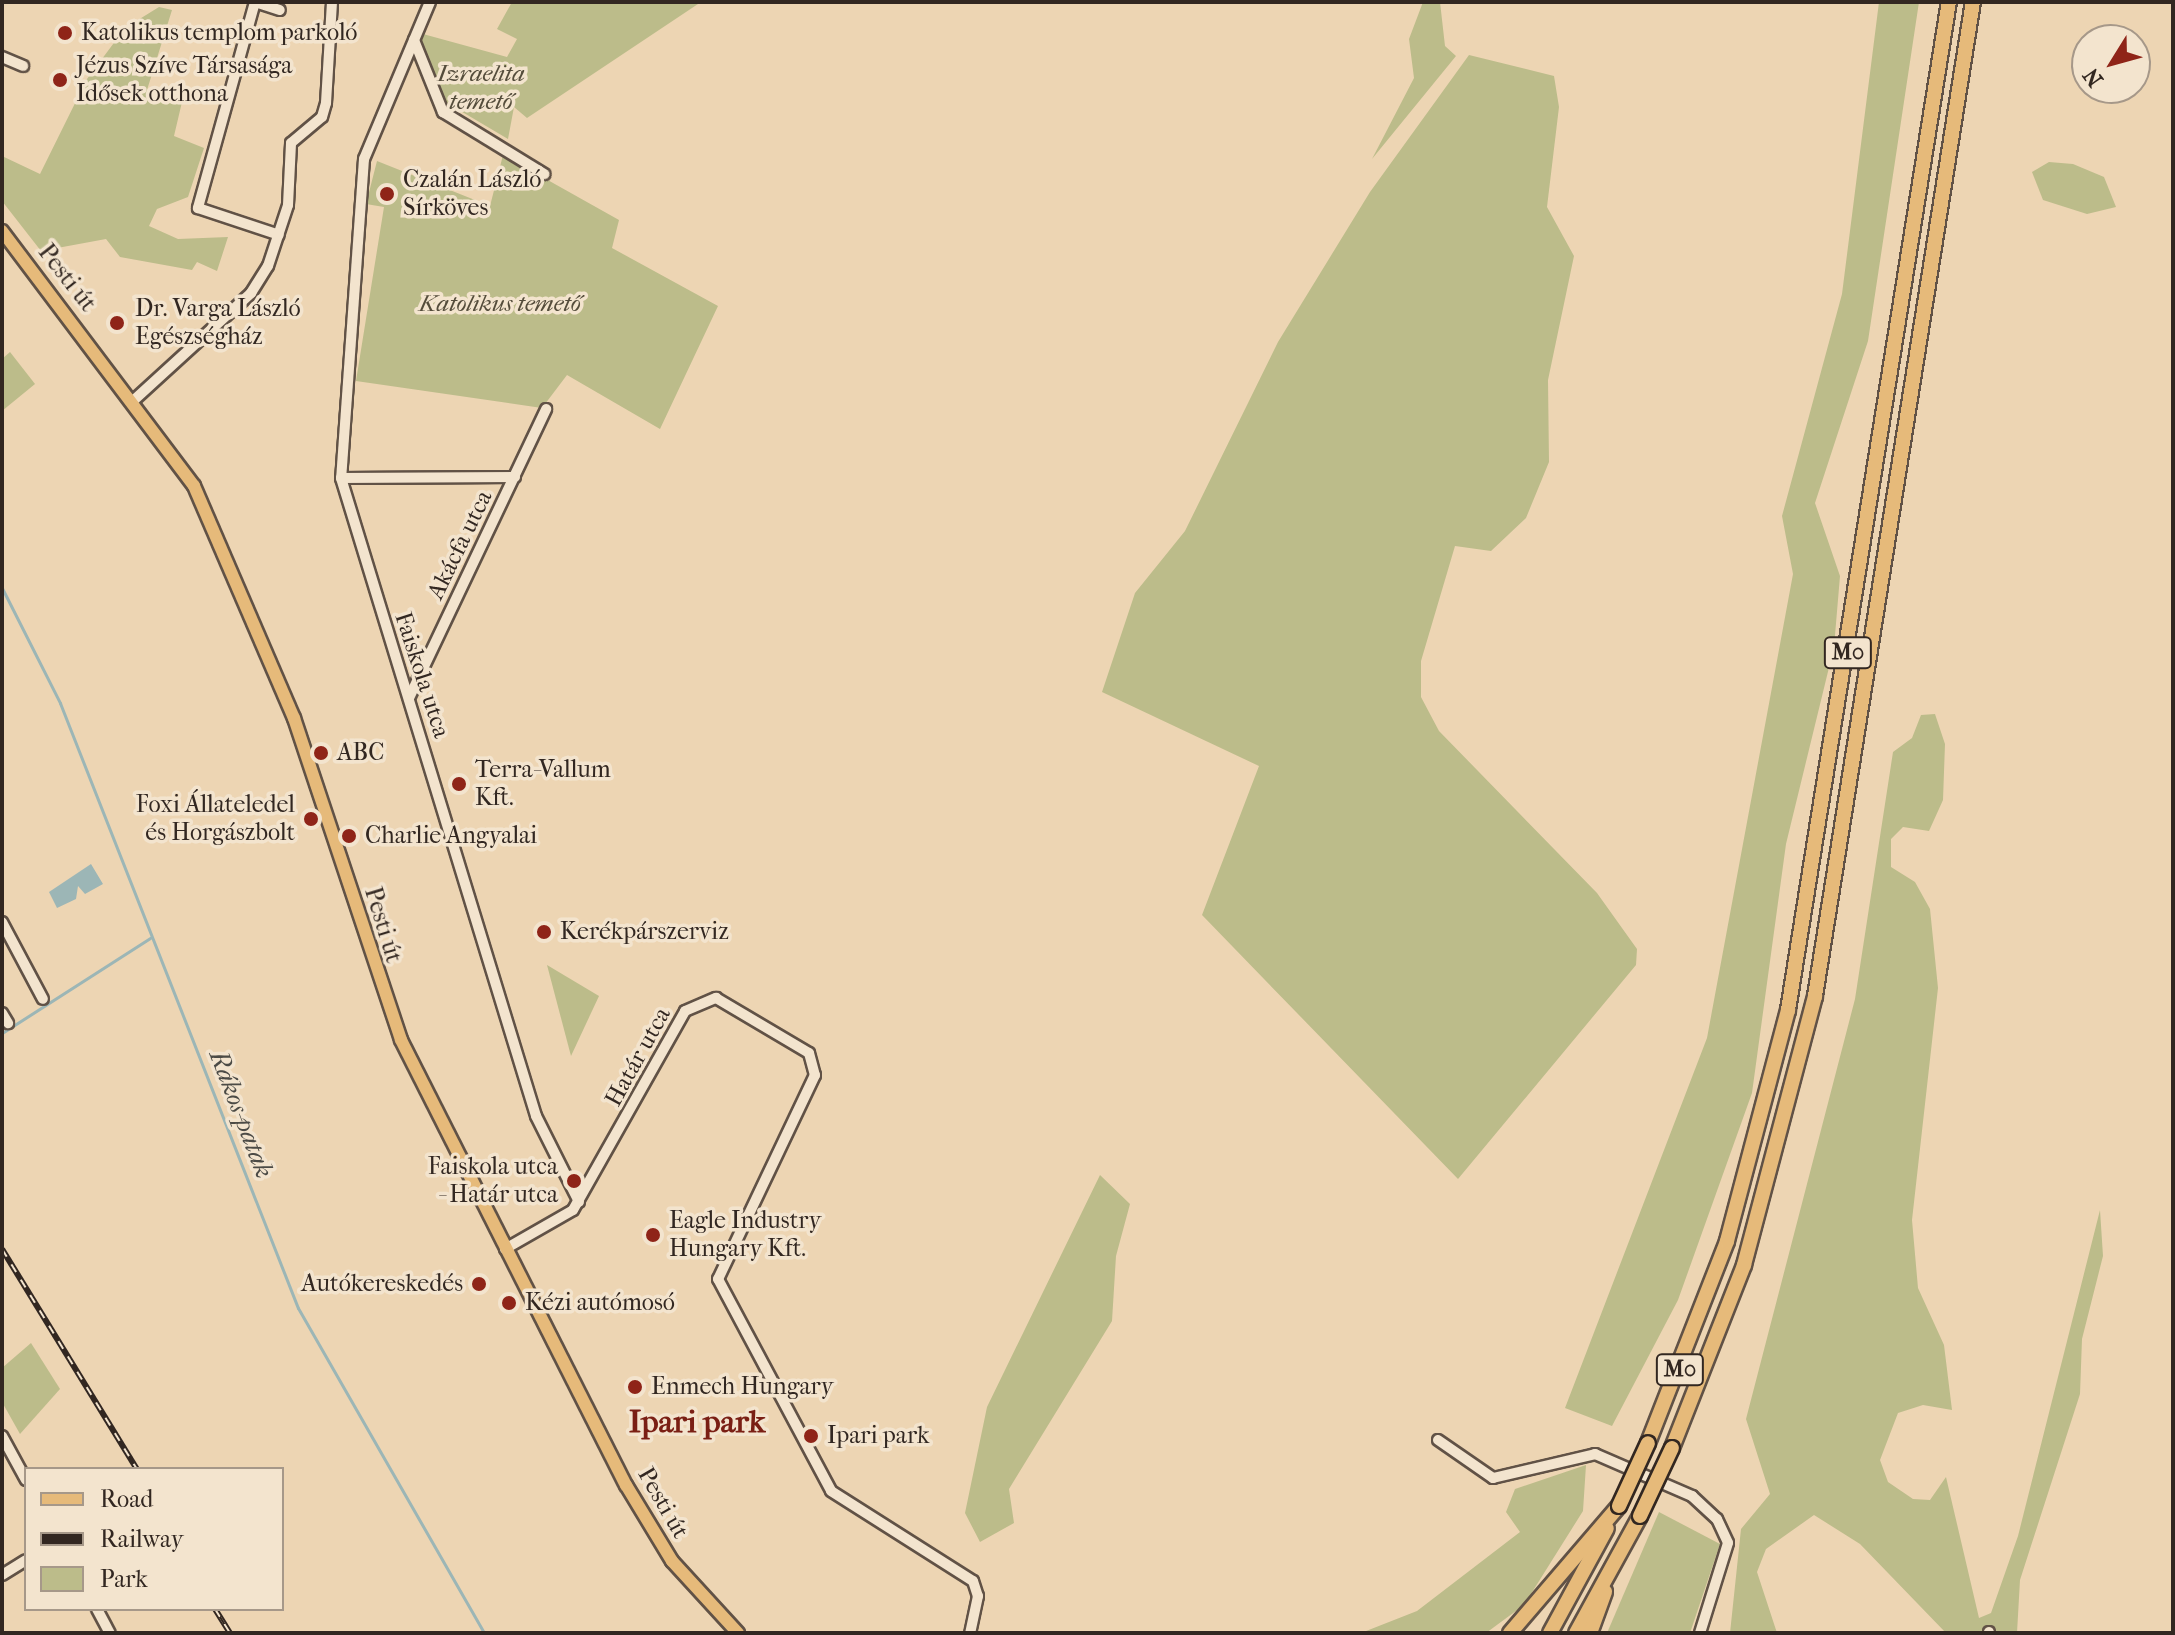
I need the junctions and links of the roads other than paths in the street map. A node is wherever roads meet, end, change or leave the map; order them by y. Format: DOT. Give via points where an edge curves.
graph roads {
  1 [pos="255,2"];
  2 [pos="332,2"];
  3 [pos="430,2"];
  4 [pos="1949,2"];
  5 [pos="1973,2"];
  6 [pos="280,10"];
  7 [pos="414,40"];
  8 [pos="2,57"];
  9 [pos="23,66"];
  10 [pos="544,174"];
  11 [pos="2,231"];
  12 [pos="279,235"];
  13 [pos="134,400"];
  14 [pos="546,409"];
  15 [pos="515,477"];
  16 [pos="341,478"];
  17 [pos="409,698"];
  18 [pos="2,922"];
  19 [pos="43,999"];
  20 [pos="579,1202"];
  21 [pos="505,1249"];
  22 [pos="2,1436"];
  23 [pos="1438,1440"];
  24 [pos="24,1476"];
  25 [pos="1619,1506"];
  26 [pos="24,1561"];
  27 [pos="2,1575"];
  28 [pos="1607,1579"];
  29 [pos="98,1611"];
  30 [pos="737,1632"];
  31 [pos="110,1633"];
  32 [pos="970,1633"];
  33 [pos="1510,1633"];
  34 [pos="1550,1633"];
  35 [pos="1576,1633"];
  36 [pos="1590,1633"];
  37 [pos="1700,1633"];
  1 -- 6 [label="street"];
  1 -- 12 [label="street" via="198,208"];
  2 -- 12 [label="street" via="326,103 316,125 291,143 288,205"];
  3 -- 7 [label="street"];
  4 -- 25 [label="highway, M0, bridge" via="1788,1010 1727,1241"];
  5 -- 28 [label="highway, M0, bridge" via="1815,996 1744,1265 1672,1448"];
  7 -- 10 [label="street" via="443,112"];
  7 -- 16 [label="street, Faiskola utca" via="367,141"];
  8 -- 9 [label="street"];
  11 -- 13 [label="main road, Pesti út"];
  12 -- 13 [label="street" via="251,293"];
  13 -- 21 [label="main road, Pesti út" via="175,452 215,528 294,718 386,1004"];
  14 -- 15 [label="street, Akácfa utca"];
  15 -- 16 [label="street"];
  15 -- 17 [label="street, Akácfa utca"];
  16 -- 17 [label="street, Faiskola utca"];
  17 -- 20 [label="street, Faiskola utca" via="536,1116"];
  18 -- 19 [label="street"];
  20 -- 21 [label="street, Határ utca" via="557,1225"];
  20 -- 32 [label="street, Határ utca" via="685,1011 716,998 817,1065 721,1260 718,1279 831,1491 973,1581 978,1596"];
  21 -- 30 [label="main road, Pesti út" via="654,1533"];
  22 -- 24 [label="street"];
  23 -- 37 [label="street" via="1493,1478 1595,1454 1692,1496 1717,1519 1728,1543"];
  25 -- 33 [label="highway"];
  25 -- 34 [label="highway, M0"];
  26 -- 27 [label="street"];
  28 -- 35 [label="highway, M0"];
  28 -- 36 [label="highway"];
  29 -- 31 [label="street"];
}
